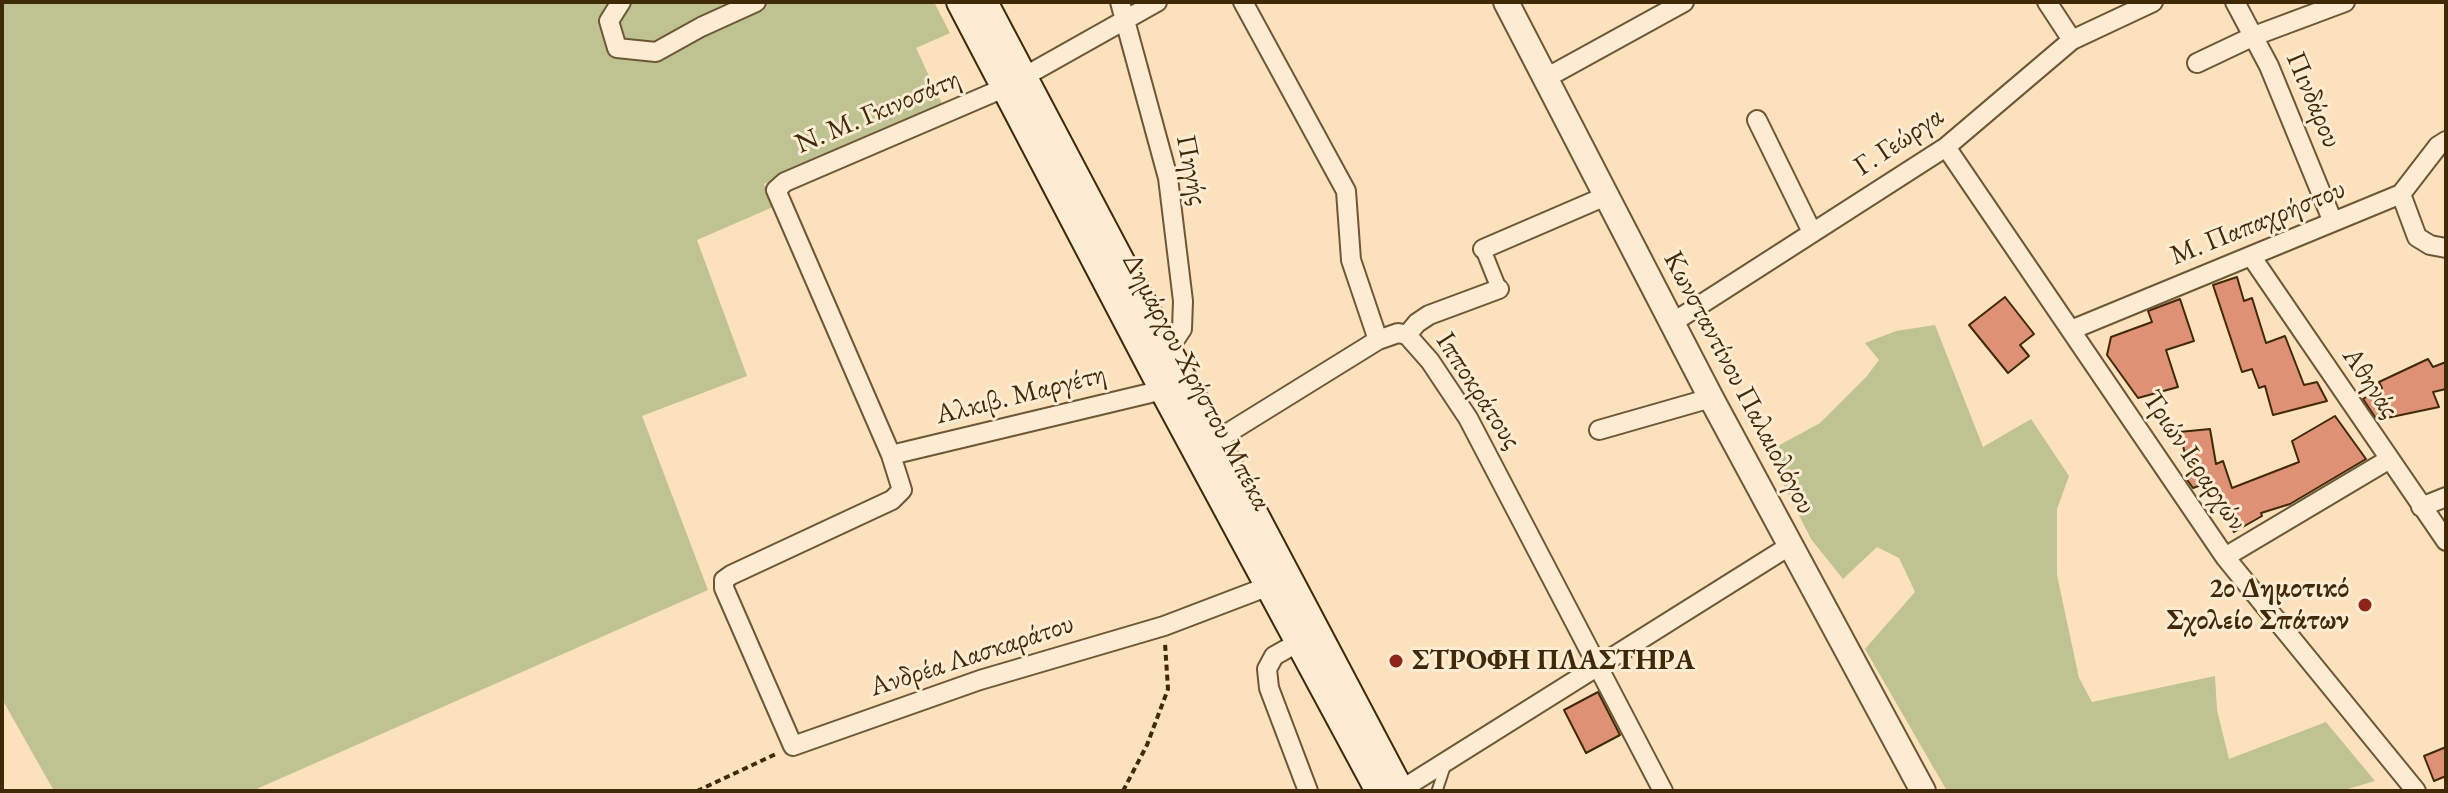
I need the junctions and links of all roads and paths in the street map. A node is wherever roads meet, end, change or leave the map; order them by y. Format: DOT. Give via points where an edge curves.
graph roads {
  1 [pos="621,2"];
  2 [pos="756,2"];
  3 [pos="960,2"];
  4 [pos="984,2"];
  5 [pos="1157,2"];
  6 [pos="1243,2"];
  7 [pos="1506,2"];
  8 [pos="1684,2"];
  9 [pos="2047,2"];
  10 [pos="2153,2"];
  11 [pos="2235,2"];
  12 [pos="2345,2"];
  13 [pos="1123,10"];
  14 [pos="2254,36"];
  15 [pos="2072,40"];
  16 [pos="2197,63"];
  17 [pos="1546,78"];
  18 [pos="1014,83"];
  19 [pos="1757,120"];
  20 [pos="2446,141"];
  21 [pos="1946,147"];
  22 [pos="2401,194"];
  23 [pos="1606,196"];
  24 [pos="2333,222"];
  25 [pos="1812,232"];
  26 [pos="2446,248"];
  27 [pos="1483,249"];
  28 [pos="2251,256"];
  29 [pos="1499,289"];
  30 [pos="1672,323"];
  31 [pos="2071,330"];
  32 [pos="1407,335"];
  33 [pos="1378,340"];
  34 [pos="1165,345"];
  35 [pos="1163,390"];
  36 [pos="1711,398"];
  37 [pos="1599,430"];
  38 [pos="1215,441"];
  39 [pos="891,455"];
  40 [pos="2388,460"];
  41 [pos="2446,497"];
  42 [pos="2421,507"];
  43 [pos="2446,541"];
  44 [pos="1791,545"];
  45 [pos="2225,557"];
  46 [pos="1269,586"];
  47 [pos="1164,626"];
  48 [pos="1299,642"];
  49 [pos="1598,666"];
  50 [pos="793,746"];
  51 [pos="1447,761"];
  52 [pos="697,791"];
  53 [pos="1123,791"];
  54 [pos="1308,791"];
  55 [pos="1395,791"];
  56 [pos="1437,791"];
  57 [pos="1663,791"];
  58 [pos="1923,791"];
  59 [pos="2416,791"];
  1 -- 2 [label="street" via="609,21 617,48 656,52"];
  3 -- 18 [label="main road, Δημάρχου Χρήστου Μπέκα"];
  4 -- 18 [label="main road, Δημάρχου Χρήστου Μπέκα"];
  5 -- 13 [label="street, Ν. Μ. Γκινοσάτη"];
  6 -- 33 [label="street" via="1346,191 1351,260"];
  7 -- 17 [label="street, Κωνσταντίνου Παλαιολόγου"];
  8 -- 17 [label="street"];
  9 -- 15 [label="street"];
  10 -- 15 [label="street, Γ. Γεώργα"];
  11 -- 14 [label="street, Πινδάρου"];
  12 -- 14 [label="street"];
  13 -- 18 [label="street, Ν. Μ. Γκινοσάτη"];
  13 -- 34 [label="street, Πηγής" via="1168,178 1183,301 1182,329"];
  14 -- 16 [label="street"];
  14 -- 24 [label="street, Πινδάρου"];
  15 -- 21 [label="street, Γ. Γεώργα"];
  17 -- 23 [label="street, Κωνσταντίνου Παλαιολόγου"];
  18 -- 34 [label="main road, Δημάρχου Χρήστου Μπέκα"];
  18 -- 35 [label="main road, Δημάρχου Χρήστου Μπέκα"];
  18 -- 39 [label="street, Ν. Μ. Γκινοσάτη" via="776,190"];
  19 -- 25 [label="street"];
  20 -- 22 [label="street, Μ. Παπαχρήστου"];
  21 -- 25 [label="street, Γ. Γεώργα"];
  21 -- 31 [label="street, Τριών Ιεραρχών"];
  22 -- 24 [label="street, Μ. Παπαχρήστου"];
  22 -- 26 [label="street" via="2417,237"];
  23 -- 27 [label="street"];
  23 -- 30 [label="street, Κωνσταντίνου Παλαιολόγου"];
  24 -- 28 [label="street, Μ. Παπαχρήστου"];
  25 -- 30 [label="street, Γ. Γεώργα"];
  27 -- 29 [label="street"];
  28 -- 31 [label="street, Μ. Παπαχρήστου"];
  28 -- 40 [label="street, Αθηνάς"];
  29 -- 32 [label="street" via="1429,315"];
  30 -- 36 [label="street, Κωνσταντίνου Παλαιολόγου"];
  31 -- 45 [label="street, Τριών Ιεραρχών"];
  32 -- 33 [label="street, Ιπποκράτους"];
  32 -- 49 [label="street, Ιπποκράτους" via="1468,418"];
  33 -- 38 [label="street"];
  34 -- 38 [label="main road, Δημάρχου Χρήστου Μπέκα"];
  35 -- 39 [label="street, Αλκιβ. Μαργέτη"];
  35 -- 46 [label="main road, Δημάρχου Χρήστου Μπέκα"];
  36 -- 37 [label="street"];
  36 -- 44 [label="street, Κωνσταντίνου Παλαιολόγου"];
  38 -- 55 [label="main road, Δημάρχου Χρήστου Μπέκα"];
  39 -- 50 [label="street" via="902,485 892,500 724,580"];
  40 -- 42 [label="street, Αθηνάς"];
  40 -- 45 [label="street"];
  41 -- 42 [label="street"];
  42 -- 43 [label="street, Αθηνάς"];
  44 -- 49 [label="street"];
  44 -- 58 [label="street, Κωνσταντίνου Παλαιολόγου"];
  45 -- 59 [label="street, Τριών Ιεραρχών"];
  46 -- 47 [label="street, Ανδρέα Λασκαράτου"];
  46 -- 48 [label="main road, Δημάρχου Χρήστου Μπέκα"];
  47 -- 50 [label="street, Ανδρέα Λασκαράτου" via="980,680"];
  47 -- 53 [label="path" via="1168,689"];
  48 -- 54 [label="street" via="1274,656 1267,669 1269,688"];
  48 -- 55 [label="main road, Δημάρχου Χρήστου Μπέκα"];
  49 -- 51 [label="street"];
  49 -- 57 [label="street, Ιπποκράτους"];
  50 -- 52 [label="path"];
  51 -- 55 [label="street"];
  51 -- 56 [label="lane"];
}
